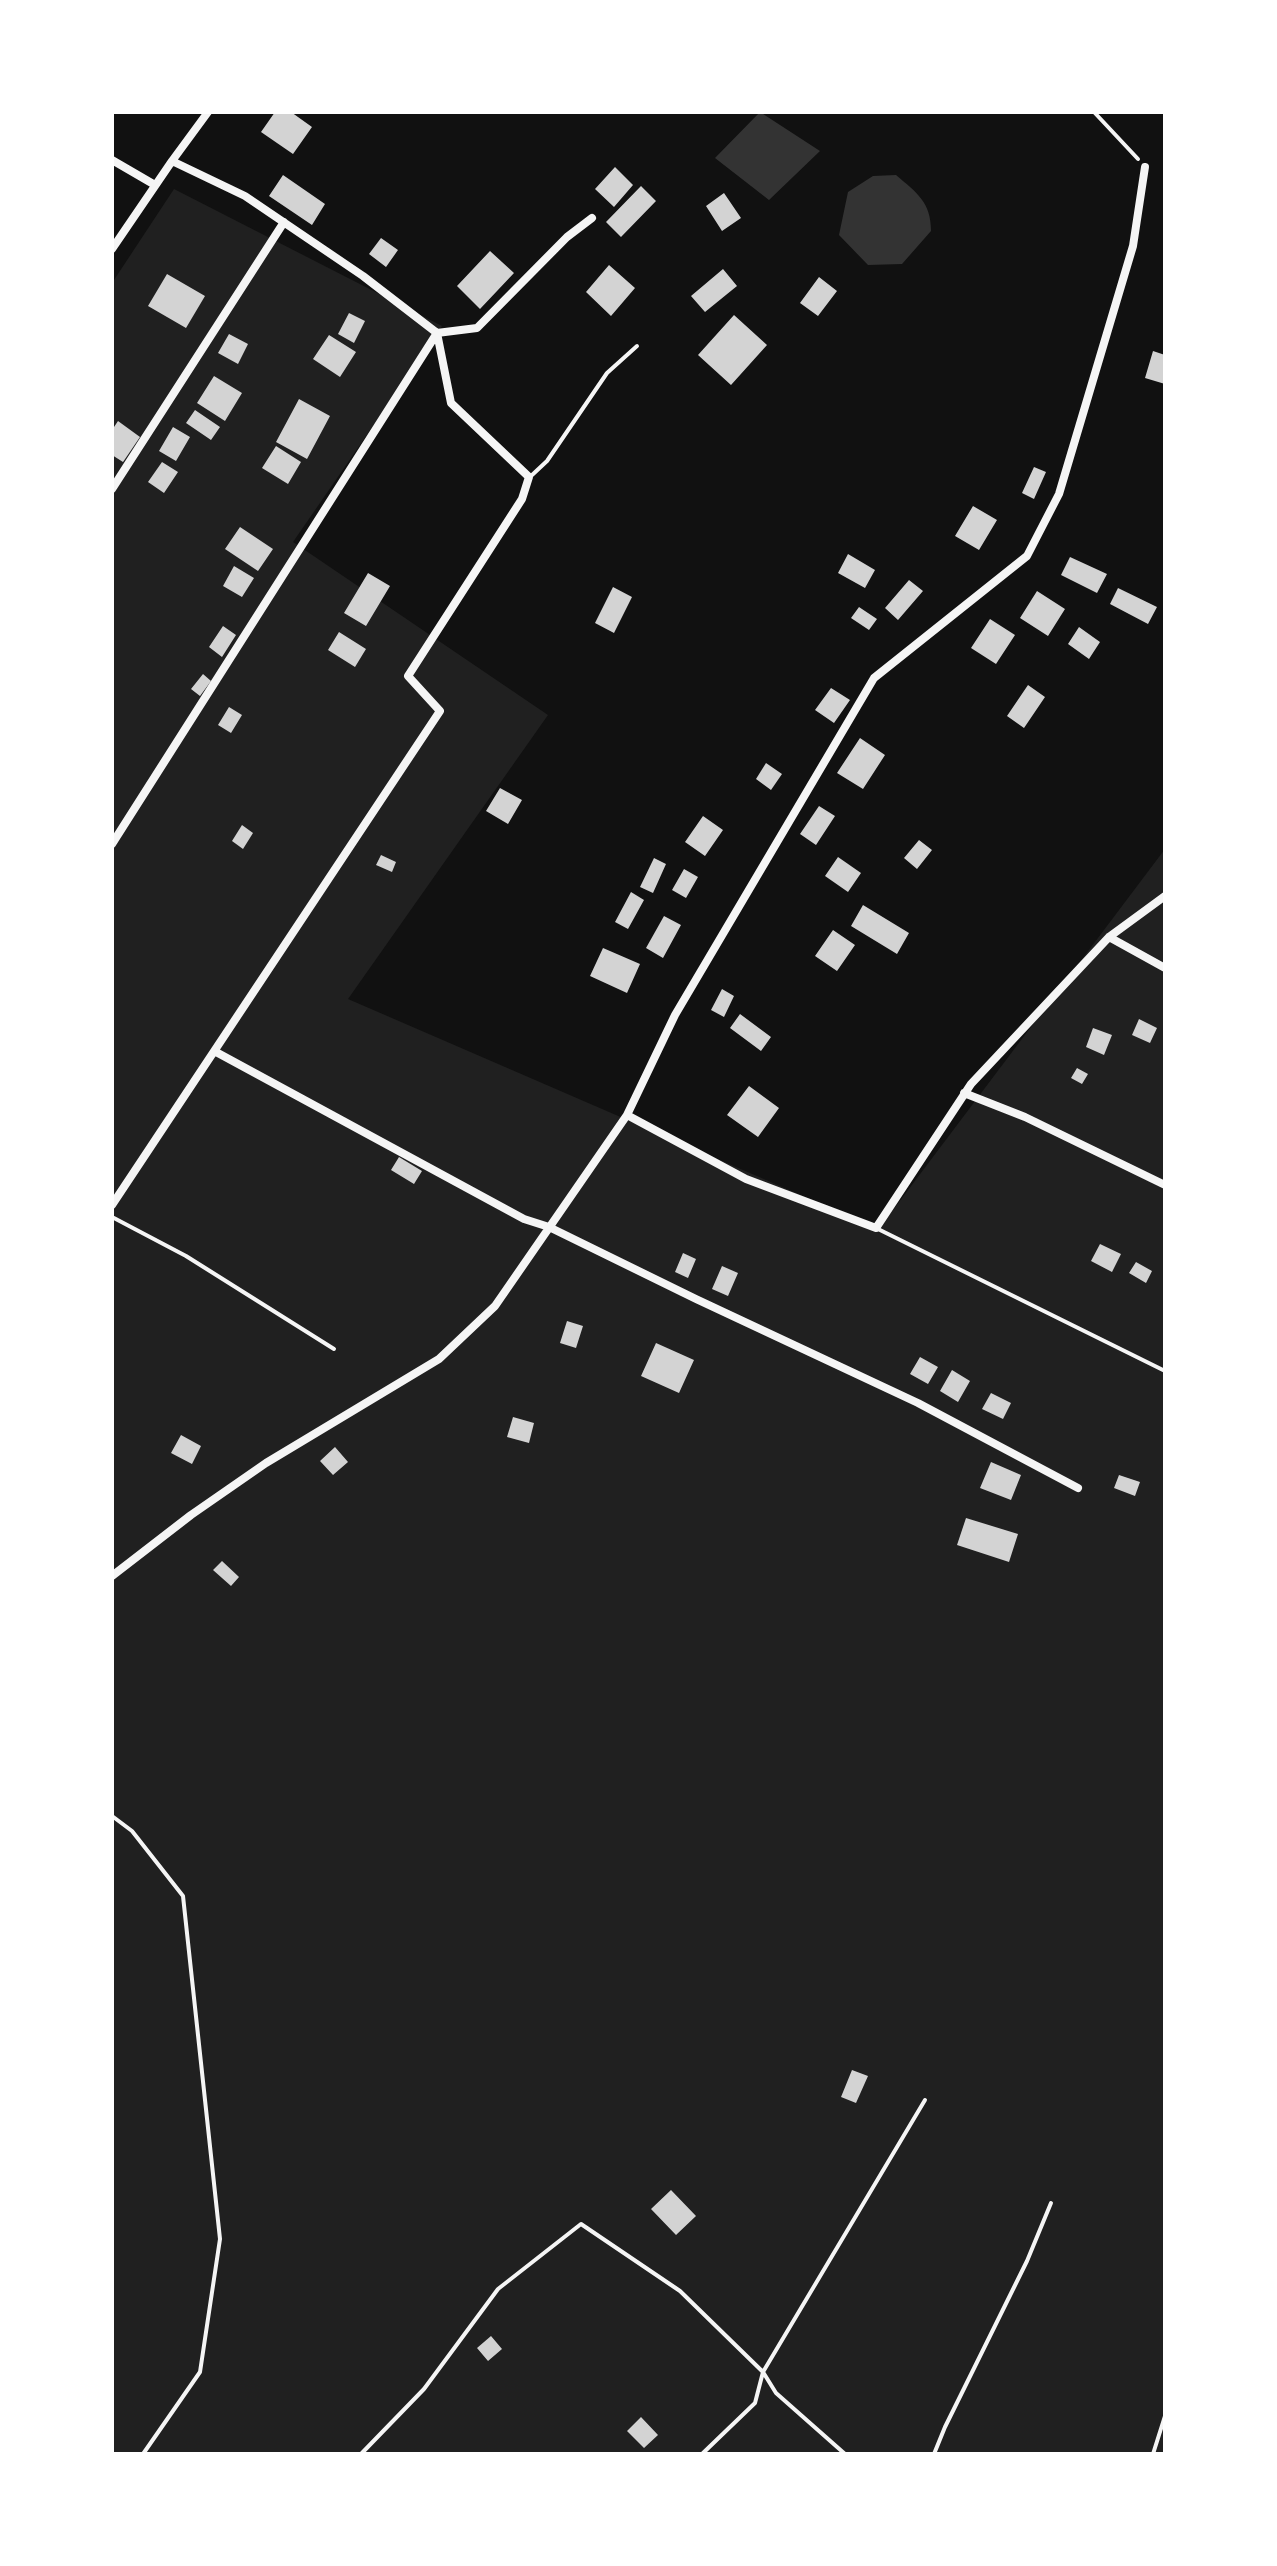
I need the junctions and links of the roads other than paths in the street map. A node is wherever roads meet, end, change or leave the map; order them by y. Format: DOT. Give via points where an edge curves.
graph roads {
  1 [pos="208,112"];
  2 [pos="112,160"];
  3 [pos="172,161"];
  4 [pos="1145,167"];
  5 [pos="155,185"];
  6 [pos="592,218"];
  7 [pos="284,222"];
  8 [pos="112,249"];
  9 [pos="437,333"];
  10 [pos="637,346"];
  11 [pos="529,477"];
  12 [pos="112,489"];
  13 [pos="112,844"];
  14 [pos="1165,896"];
  15 [pos="1109,937"];
  16 [pos="1165,968"];
  17 [pos="216,1052"];
  18 [pos="964,1093"];
  19 [pos="627,1115"];
  20 [pos="1165,1185"];
  21 [pos="112,1205"];
  22 [pos="112,1217"];
  23 [pos="549,1227"];
  24 [pos="876,1228"];
  25 [pos="334,1349"];
  26 [pos="1165,1371"];
  27 [pos="1078,1488"];
  28 [pos="112,1576"];
  29 [pos="112,1816"];
  30 [pos="925,2100"];
  31 [pos="1051,2203"];
  32 [pos="763,2372"];
  33 [pos="1165,2416"];
  34 [pos="143,2454"];
  35 [pos="361,2454"];
  36 [pos="702,2454"];
  37 [pos="845,2454"];
  38 [pos="934,2454"];
  39 [pos="1153,2454"];
  1 -- 3 [label="street"];
  2 -- 5 [label="street"];
  3 -- 5 [label="street"];
  3 -- 7 [label="street" via="245,196"];
  4 -- 19 [label="street" via="1133,246 1059,494 1027,556 874,678 675,1015"];
  5 -- 8 [label="street"];
  6 -- 9 [label="street" via="477,328"];
  7 -- 9 [label="street"];
  7 -- 12 [label="street"];
  9 -- 11 [label="street" via="451,403"];
  9 -- 13 [label="street"];
  10 -- 11 [label="lane" via="607,373 547,461"];
  11 -- 17 [label="street" via="522,499 408,676 440,711"];
  14 -- 15 [label="street"];
  15 -- 16 [label="street"];
  15 -- 18 [label="street"];
  17 -- 21 [label="street"];
  17 -- 23 [label="street" via="524,1219"];
  18 -- 20 [label="street"];
  18 -- 24 [label="street"];
  19 -- 23 [label="street"];
  19 -- 24 [label="street" via="746,1179"];
  22 -- 25 [label="lane" via="186,1256"];
  23 -- 27 [label="street" via="918,1403"];
  23 -- 28 [label="street" via="495,1306 439,1359 266,1463"];
  24 -- 26 [label="lane"];
  29 -- 34 [label="lane" via="132,1831 183,1896 220,2239 200,2372"];
  30 -- 32 [label="lane"];
  31 -- 38 [label="lane"];
  32 -- 35 [label="lane" via="680,2291 581,2224 498,2289 424,2389"];
  32 -- 36 [label="lane" via="755,2403"];
  32 -- 37 [label="lane" via="776,2393"];
  33 -- 39 [label="lane"];
}
